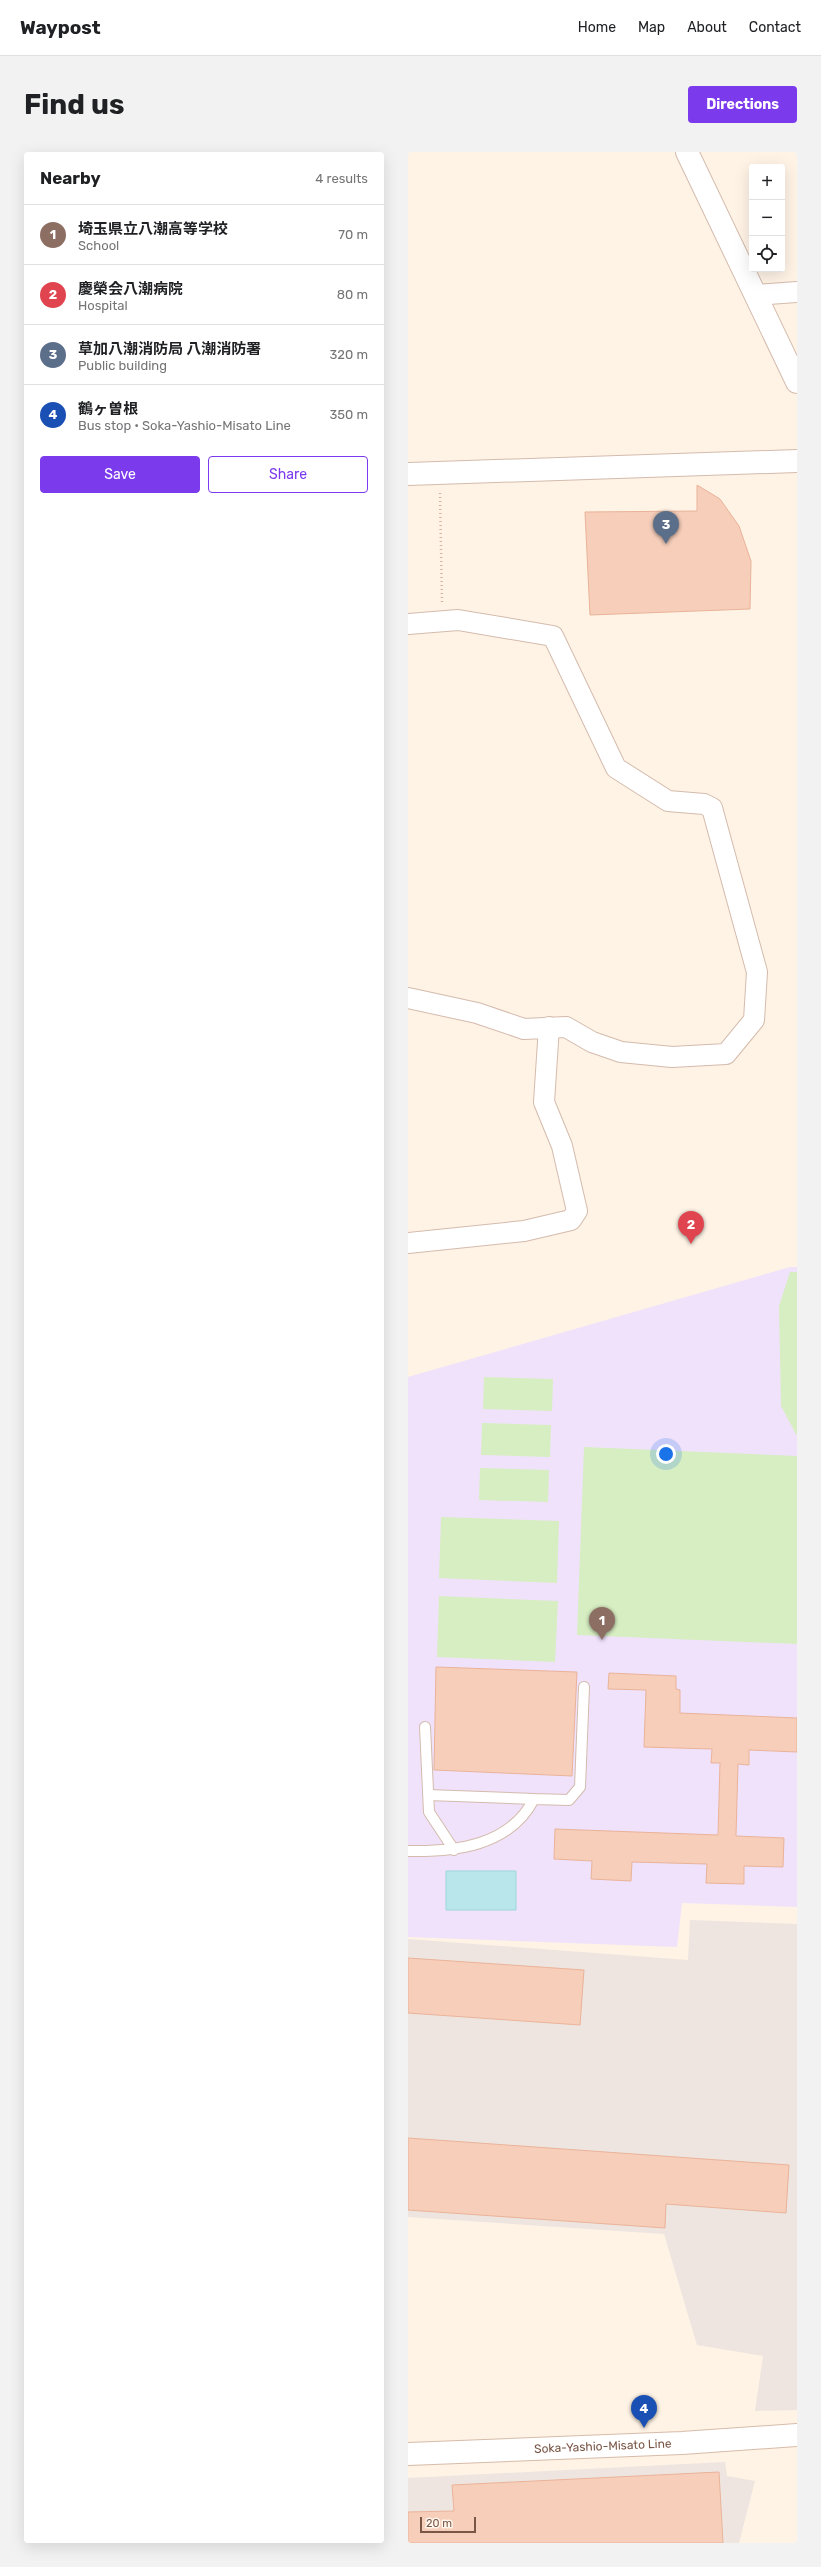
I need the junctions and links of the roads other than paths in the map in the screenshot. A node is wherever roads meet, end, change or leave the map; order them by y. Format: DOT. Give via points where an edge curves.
graph roads {
  1 [pos="687,152"];
  2 [pos="797,292"];
  3 [pos="756,295"];
  4 [pos="797,382"];
  5 [pos="797,461"];
  6 [pos="408,474"];
  7 [pos="408,624"];
  8 [pos="408,998"];
  9 [pos="549,1028"];
  10 [pos="408,1243"];
  11 [pos="584,1687"];
  12 [pos="425,1727"];
  13 [pos="428,1796"];
  14 [pos="534,1800"];
  15 [pos="454,1850"];
  16 [pos="408,1851"];
  17 [pos="797,2435"];
  18 [pos="408,2454"];
  1 -- 3 [label="street"];
  2 -- 3 [label="street"];
  3 -- 4 [label="street"];
  5 -- 6 [label="street"];
  7 -- 9 [label="street" via="447,620 553,636 616,768 668,802 704,804 712,808 757,972 754,1020 726,1054 672,1057 621,1052 592,1042 566,1027"];
  8 -- 9 [label="street" via="477,1013 524,1029"];
  9 -- 10 [label="street" via="544,1102 564,1153 577,1211 571,1220 524,1231"];
  11 -- 14 [label="lane" via="580,1787 569,1800"];
  12 -- 13 [label="lane"];
  13 -- 14 [label="lane"];
  13 -- 15 [label="lane" via="429,1812"];
  14 -- 15 [label="lane" via="527,1814 491,1840"];
  15 -- 16 [label="lane"];
  17 -- 18 [label="street, Soka-Yashio-Misato Line"];
}
